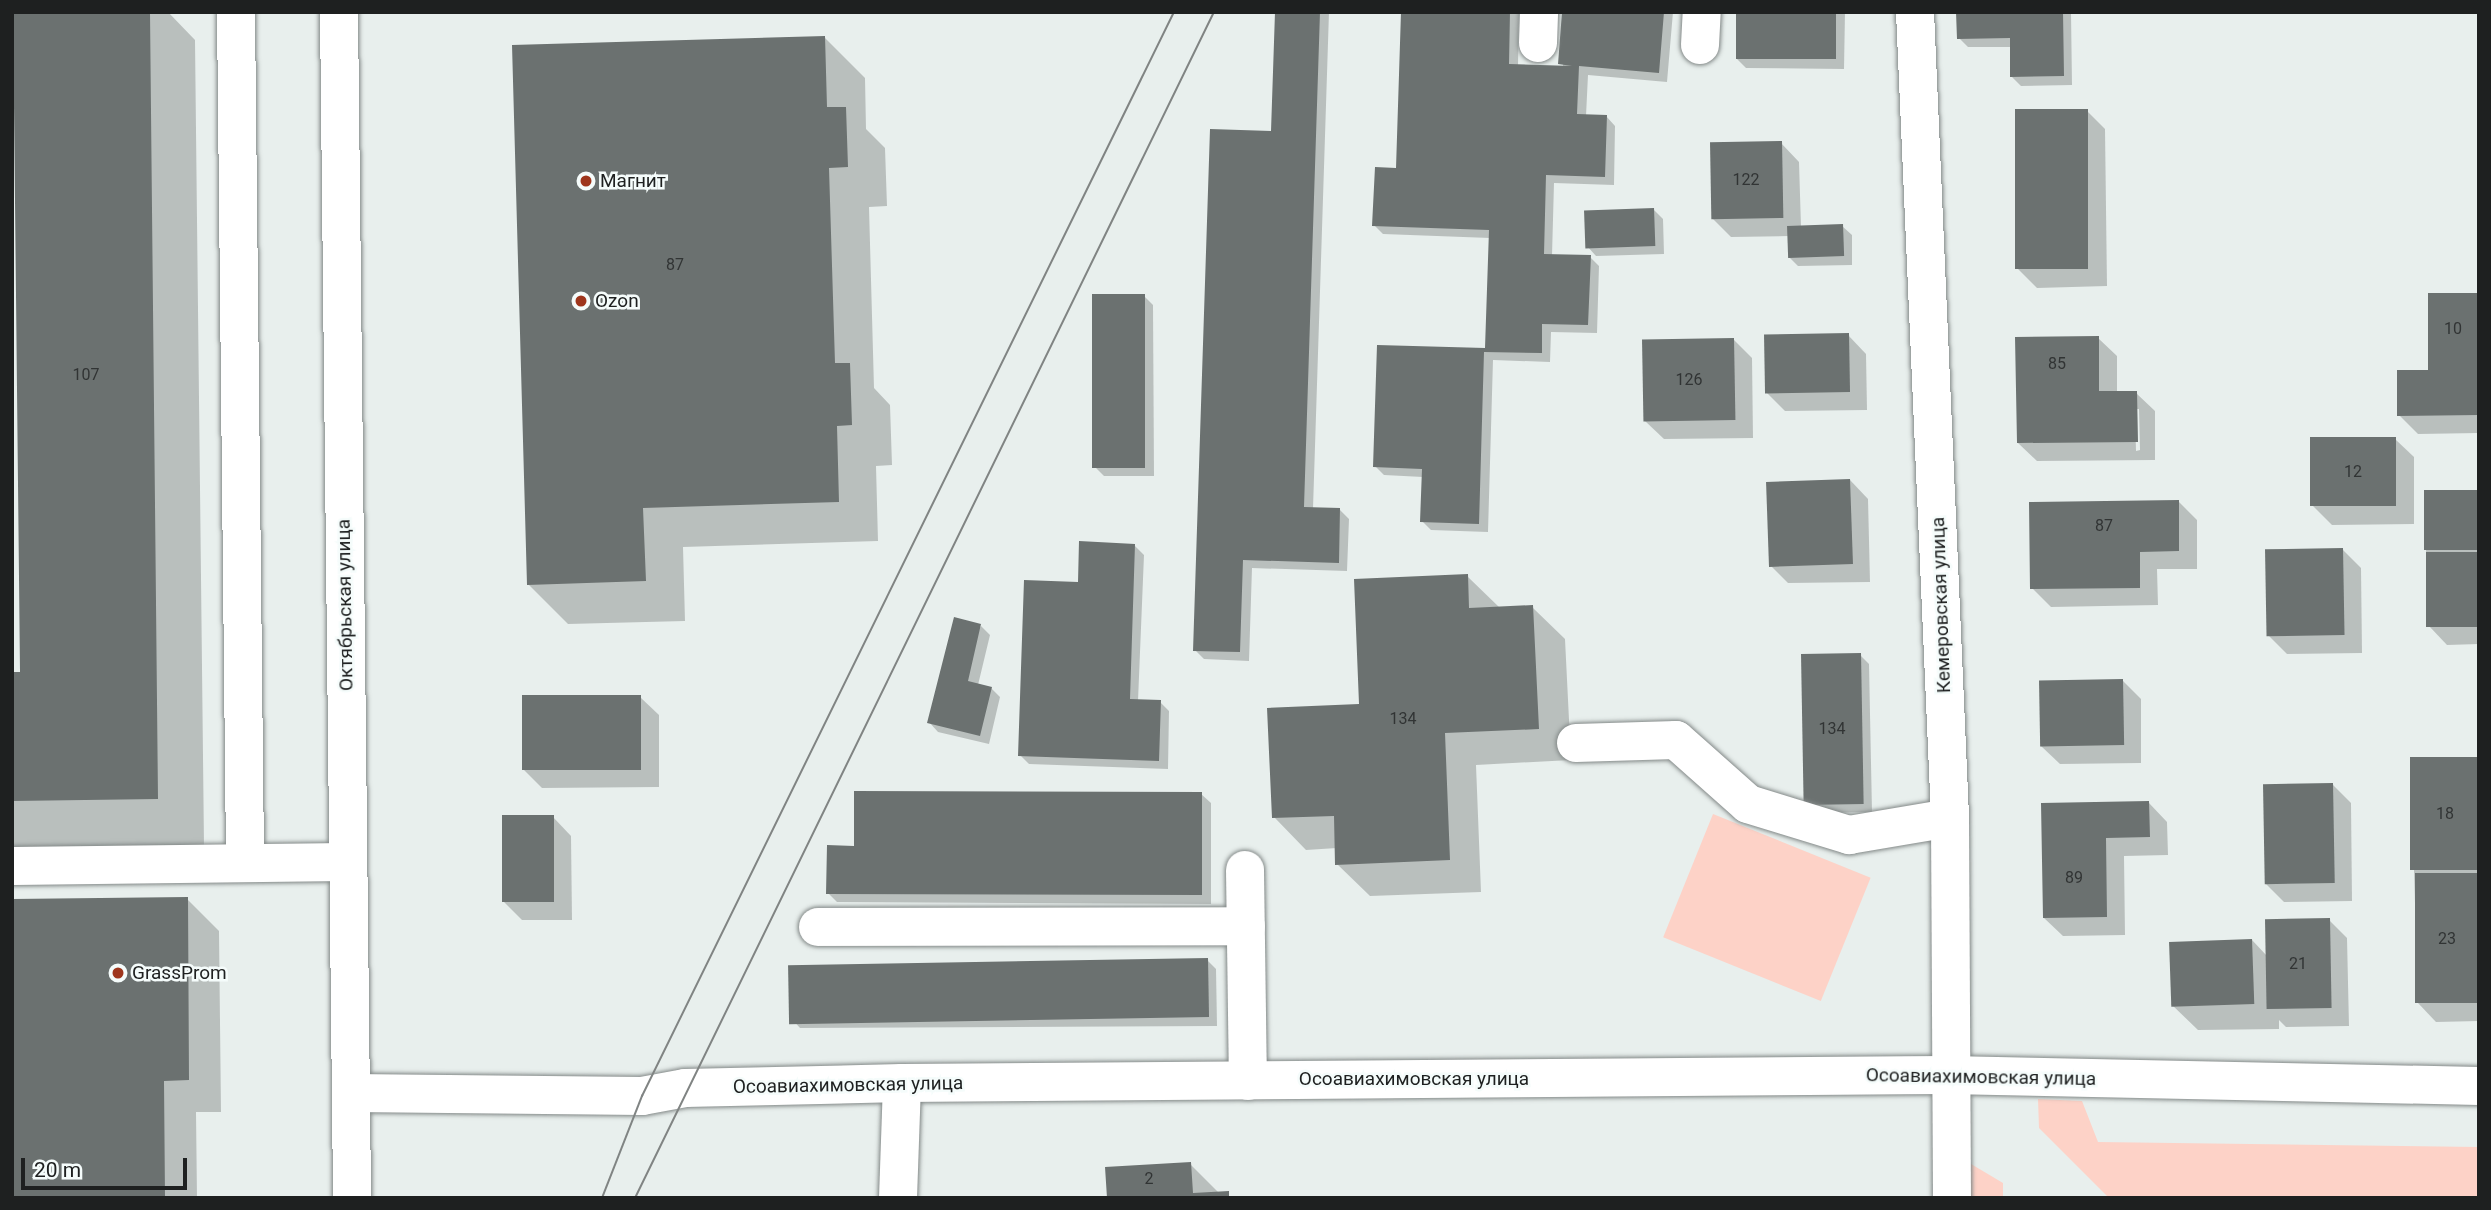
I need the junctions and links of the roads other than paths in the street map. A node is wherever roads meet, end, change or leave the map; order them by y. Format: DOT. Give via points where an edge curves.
graph roads {
  1 [pos="236,12"];
  2 [pos="339,12"];
  3 [pos="1915,12"];
  4 [pos="1576,743"];
  5 [pos="1950,818"];
  6 [pos="348,862"];
  7 [pos="245,863"];
  8 [pos="12,866"];
  9 [pos="1245,870"];
  10 [pos="1246,926"];
  11 [pos="818,927"];
  12 [pos="1949,1075"];
  13 [pos="1248,1081"];
  14 [pos="902,1083"];
  15 [pos="2479,1086"];
  16 [pos="351,1093"];
  17 [pos="352,1198"];
  18 [pos="898,1198"];
  19 [pos="1952,1198"];
  1 -- 7 [label="street"];
  2 -- 6 [label="street, Октябрьская улица"];
  3 -- 5 [label="street, Кемеровская улица"];
  4 -- 5 [label="street" via="1676,740 1748,804 1849,835"];
  5 -- 12 [label="street, Кемеровская улица"];
  6 -- 7 [label="street"];
  6 -- 16 [label="street, Октябрьская улица"];
  7 -- 8 [label="street"];
  9 -- 10 [label="street"];
  10 -- 11 [label="street"];
  10 -- 13 [label="street"];
  12 -- 13 [label="street, Осоавиахимовская улица"];
  12 -- 15 [label="street, Осоавиахимовская улица"];
  12 -- 19 [label="street, Кемеровская улица"];
  13 -- 14 [label="street, Осоавиахимовская улица"];
  14 -- 16 [label="street, Осоавиахимовская улица" via="685,1088 642,1096"];
  14 -- 18 [label="street"];
  16 -- 17 [label="street, Октябрьская улица"];
}
